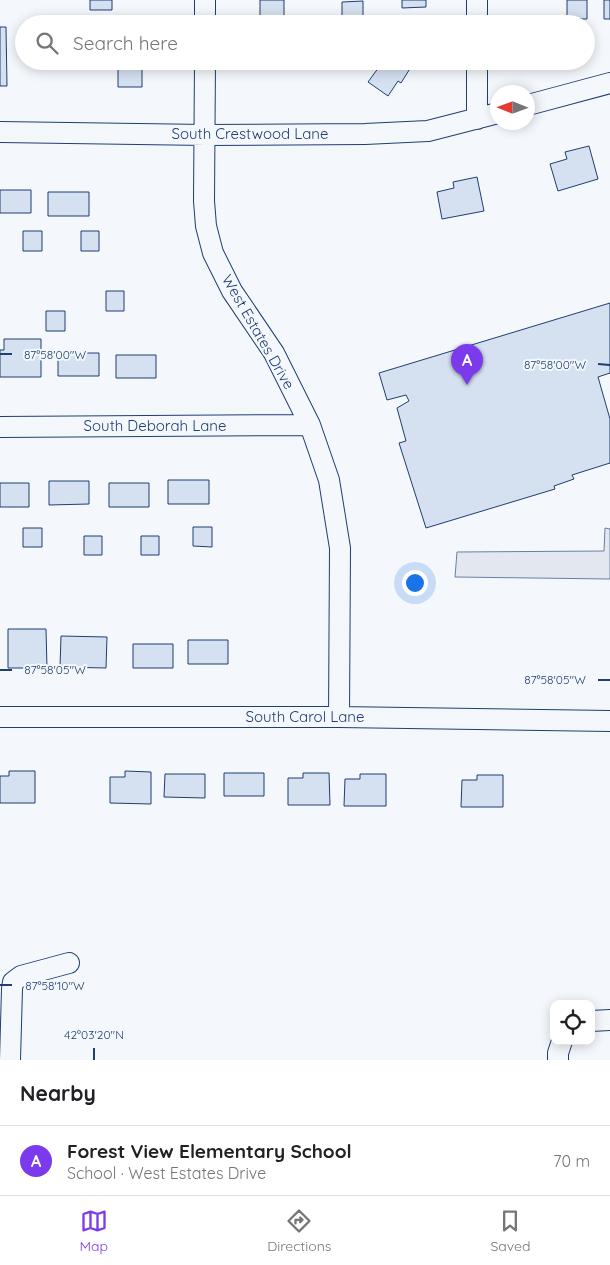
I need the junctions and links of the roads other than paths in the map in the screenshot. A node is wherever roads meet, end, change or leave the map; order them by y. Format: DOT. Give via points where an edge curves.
graph roads {
  1 [pos="205,0"];
  2 [pos="477,0"];
  3 [pos="205,15"];
  4 [pos="477,15"];
  5 [pos="205,70"];
  6 [pos="477,70"];
  7 [pos="610,82"];
  8 [pos="535,103"];
  9 [pos="490,115"];
  10 [pos="476,119"];
  11 [pos="0,132"];
  12 [pos="206,135"];
  13 [pos="310,425"];
  14 [pos="0,427"];
  15 [pos="0,717"];
  16 [pos="339,717"];
  17 [pos="610,720"];
  18 [pos="69,963"];
  19 [pos="610,1020"];
  20 [pos="595,1021"];
  21 [pos="561,1045"];
  22 [pos="10,1060"];
  23 [pos="558,1060"];
  1 -- 3 [label="street"];
  2 -- 4 [label="street"];
  5 -- 12 [label="street, West Estates Drive"];
  6 -- 10 [label="street"];
  7 -- 8 [label="street"];
  9 -- 10 [label="street, South Crestwood Lane"];
  10 -- 12 [label="street, South Crestwood Lane" via="428,131"];
  11 -- 12 [label="street, South Crestwood Lane"];
  12 -- 13 [label="street, West Estates Drive" via="204,201 213,253 232,291 274,353"];
  13 -- 14 [label="street, South Deborah Lane"];
  13 -- 16 [label="street, West Estates Drive" via="329,480 340,548"];
  15 -- 16 [label="street, South Carol Lane"];
  16 -- 17 [label="street, South Carol Lane"];
  18 -- 22 [label="street" via="21,976 13,982"];
  19 -- 20 [label="street"];
  21 -- 23 [label="street"];
}
